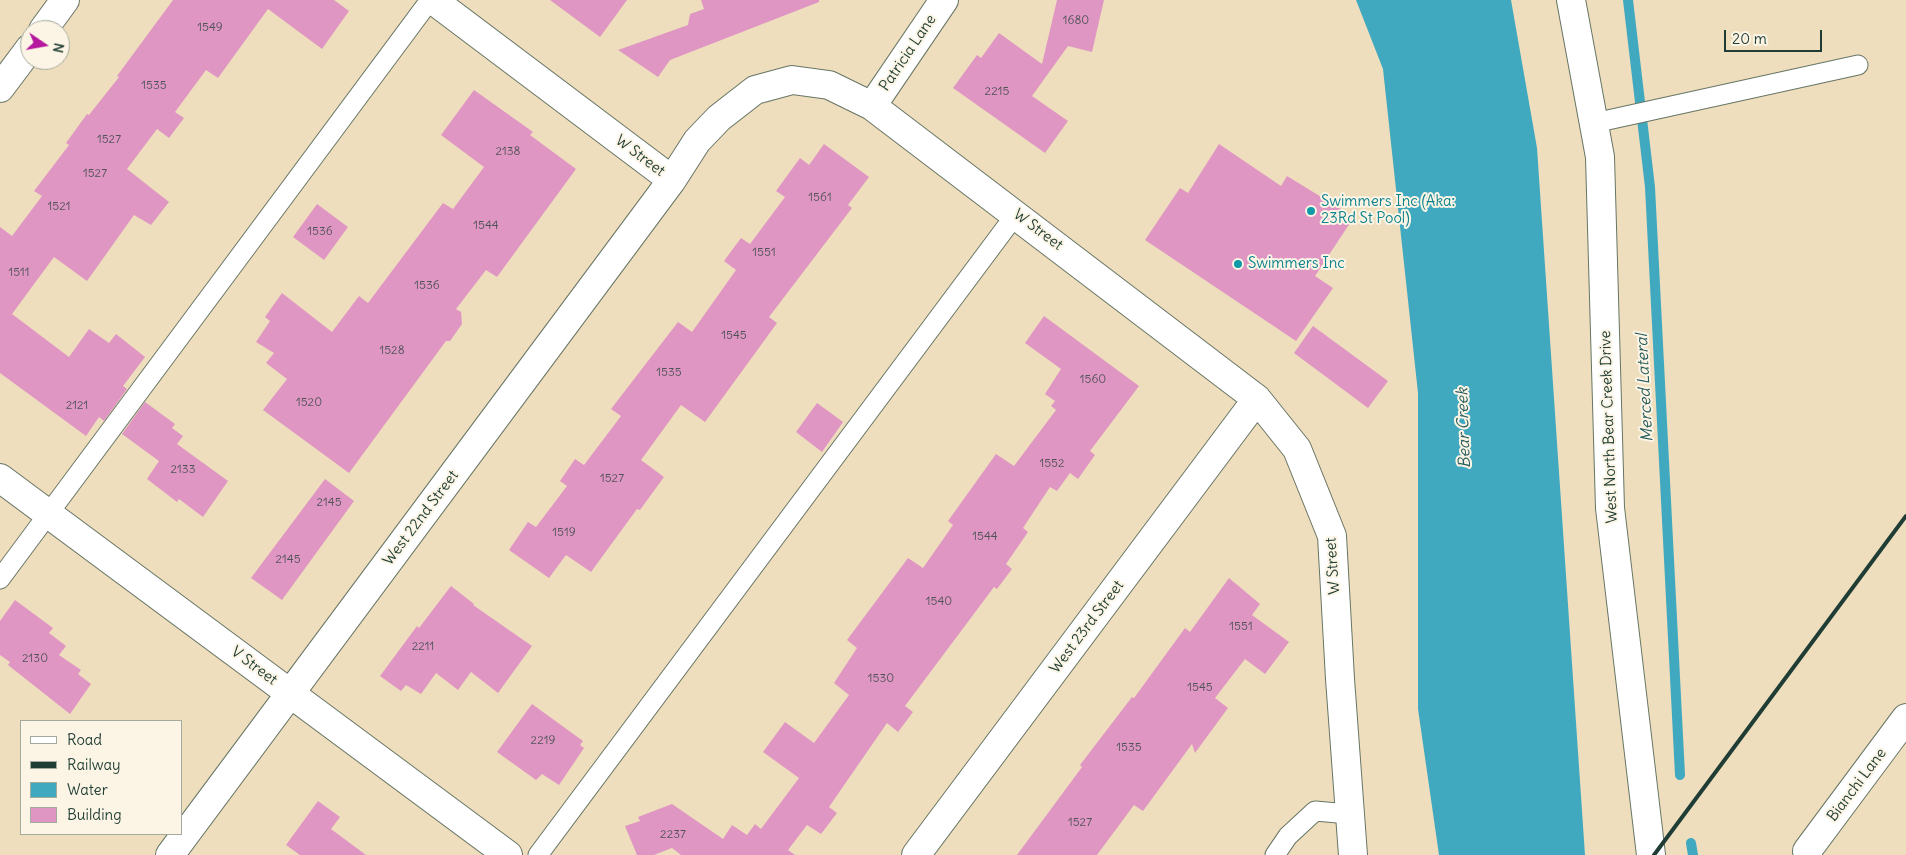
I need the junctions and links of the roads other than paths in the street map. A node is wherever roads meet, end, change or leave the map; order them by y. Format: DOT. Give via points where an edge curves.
graph roads {
  1 [pos="65,0"];
  2 [pos="431,0"];
  3 [pos="944,0"];
  4 [pos="1571,0"];
  5 [pos="50,20"];
  6 [pos="20,61"];
  7 [pos="1858,65"];
  8 [pos="0,88"];
  9 [pos="872,106"];
  10 [pos="1594,123"];
  11 [pos="672,180"];
  12 [pos="1016,214"];
  13 [pos="1257,399"];
  14 [pos="0,478"];
  15 [pos="49,514"];
  16 [pos="0,579"];
  17 [pos="291,693"];
  18 [pos="1906,718"];
  19 [pos="1349,814"];
  20 [pos="1807,853"];
  21 [pos="170,855"];
  22 [pos="508,855"];
  23 [pos="538,855"];
  24 [pos="916,855"];
  25 [pos="1275,855"];
  26 [pos="1354,855"];
  27 [pos="1651,855"];
  1 -- 5 [label="street"];
  2 -- 11 [label="street, W Street"];
  2 -- 15 [label="lane"];
  3 -- 9 [label="street, Patricia Lane"];
  4 -- 10 [label="street, West North Bear Creek Drive"];
  6 -- 8 [label="street"];
  7 -- 10 [label="lane"];
  9 -- 11 [label="street, W Street" via="829,84 792,80 755,90 719,118 697,141"];
  9 -- 12 [label="street, W Street"];
  10 -- 27 [label="street, West North Bear Creek Drive" via="1600,156 1610,508"];
  11 -- 17 [label="street, West 22nd Street"];
  12 -- 13 [label="street, W Street"];
  12 -- 23 [label="lane"];
  13 -- 19 [label="street, W Street" via="1297,449 1332,536"];
  13 -- 24 [label="street, West 23rd Street"];
  14 -- 15 [label="street, V Street"];
  15 -- 16 [label="lane"];
  15 -- 17 [label="street, V Street"];
  17 -- 21 [label="street, West 22nd Street"];
  17 -- 22 [label="street, V Street"];
  18 -- 20 [label="street, Bianchi Lane"];
  19 -- 25 [label="lane" via="1315,811 1288,836"];
  19 -- 26 [label="street, W Street"];
}
